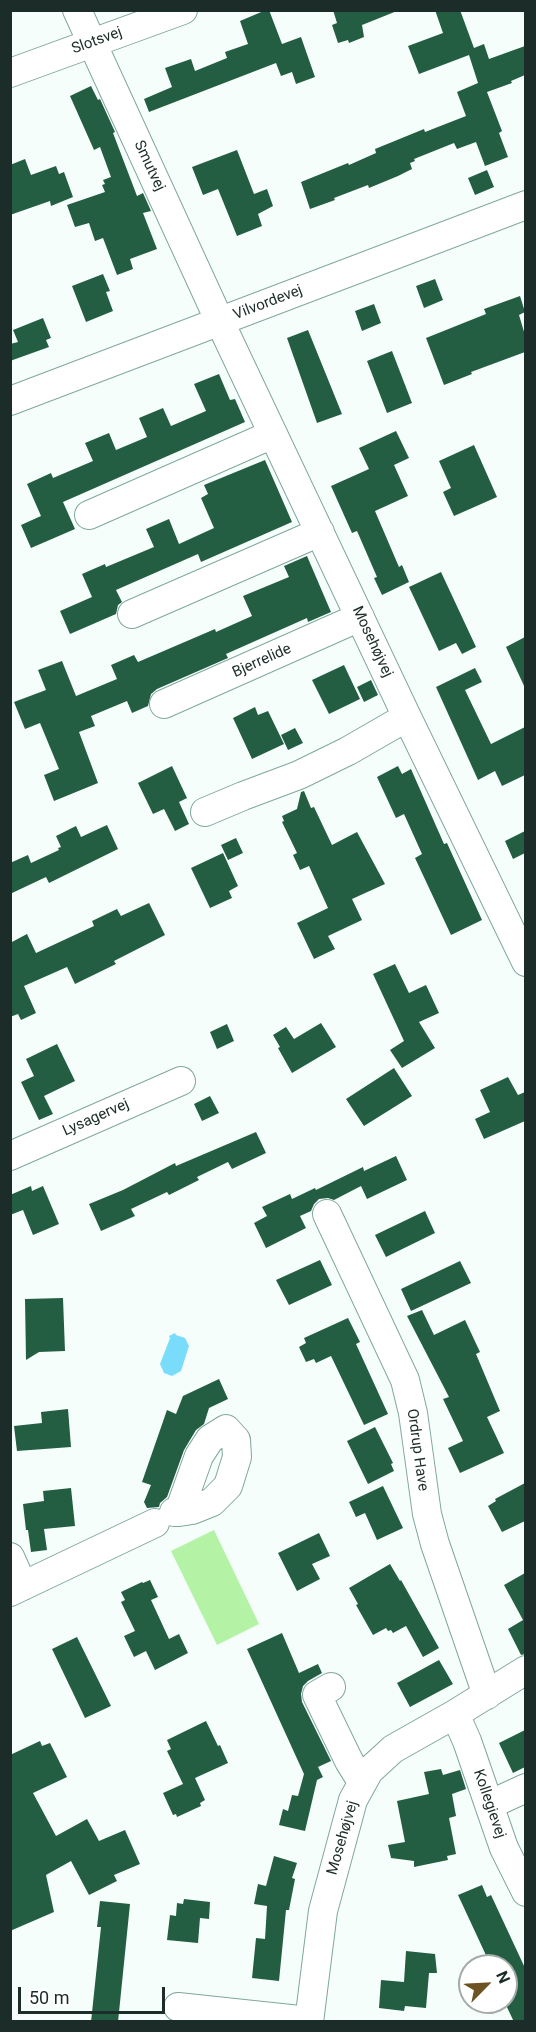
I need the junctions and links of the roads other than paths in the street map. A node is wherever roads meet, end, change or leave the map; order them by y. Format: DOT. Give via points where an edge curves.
graph roads {
  1 [pos="77,10"];
  2 [pos="183,10"];
  3 [pos="92,43"];
  4 [pos="13,65"];
  5 [pos="525,205"];
  6 [pos="220,322"];
  7 [pos="10,401"];
  8 [pos="273,434"];
  9 [pos="89,515"];
  10 [pos="320,532"];
  11 [pos="132,614"];
  12 [pos="360,617"];
  13 [pos="164,704"];
  14 [pos="407,717"];
  15 [pos="205,812"];
  16 [pos="525,962"];
  17 [pos="181,1081"];
  18 [pos="10,1156"];
  19 [pos="327,1214"];
  20 [pos="162,1519"];
  21 [pos="10,1557"];
  22 [pos="17,1589"];
  23 [pos="525,1670"];
  24 [pos="330,1687"];
  25 [pos="487,1695"];
  26 [pos="455,1714"];
  27 [pos="363,1782"];
  28 [pos="525,1788"];
  29 [pos="489,1805"];
  30 [pos="525,1893"];
  31 [pos="178,2007"];
  32 [pos="309,2021"];
  1 -- 3 [label="street, Smutvej"];
  2 -- 3 [label="street, Slotsvej"];
  3 -- 4 [label="street, Slotsvej"];
  3 -- 6 [label="street, Smutvej"];
  5 -- 6 [label="street, Vilvordevej"];
  6 -- 7 [label="street, Vilvordevej"];
  6 -- 8 [label="street, Mosehøjvej"];
  8 -- 9 [label="street"];
  8 -- 10 [label="street, Mosehøjvej"];
  10 -- 11 [label="street"];
  10 -- 12 [label="street, Mosehøjvej"];
  12 -- 13 [label="street, Bjerrelide"];
  12 -- 14 [label="street, Mosehøjvej"];
  14 -- 15 [label="street" via="299,776"];
  14 -- 16 [label="street, Mosehøjvej"];
  17 -- 18 [label="street, Lysagervej"];
  19 -- 25 [label="street, Ordrup Have" via="405,1380 427,1515"];
  20 -- 22 [label="street"];
  21 -- 22 [label="street"];
  23 -- 25 [label="street, Mosehøjvej"];
  24 -- 27 [label="street" via="317,1695"];
  25 -- 26 [label="street, Mosehøjvej"];
  26 -- 27 [label="street, Mosehøjvej" via="393,1749"];
  26 -- 29 [label="street, Kollegievej"];
  27 -- 32 [label="street, Mosehøjvej" via="352,1800 322,1911"];
  28 -- 29 [label="street"];
  29 -- 30 [label="street, Kollegievej"];
  31 -- 32 [label="street, Mosehøjvej"];
}
